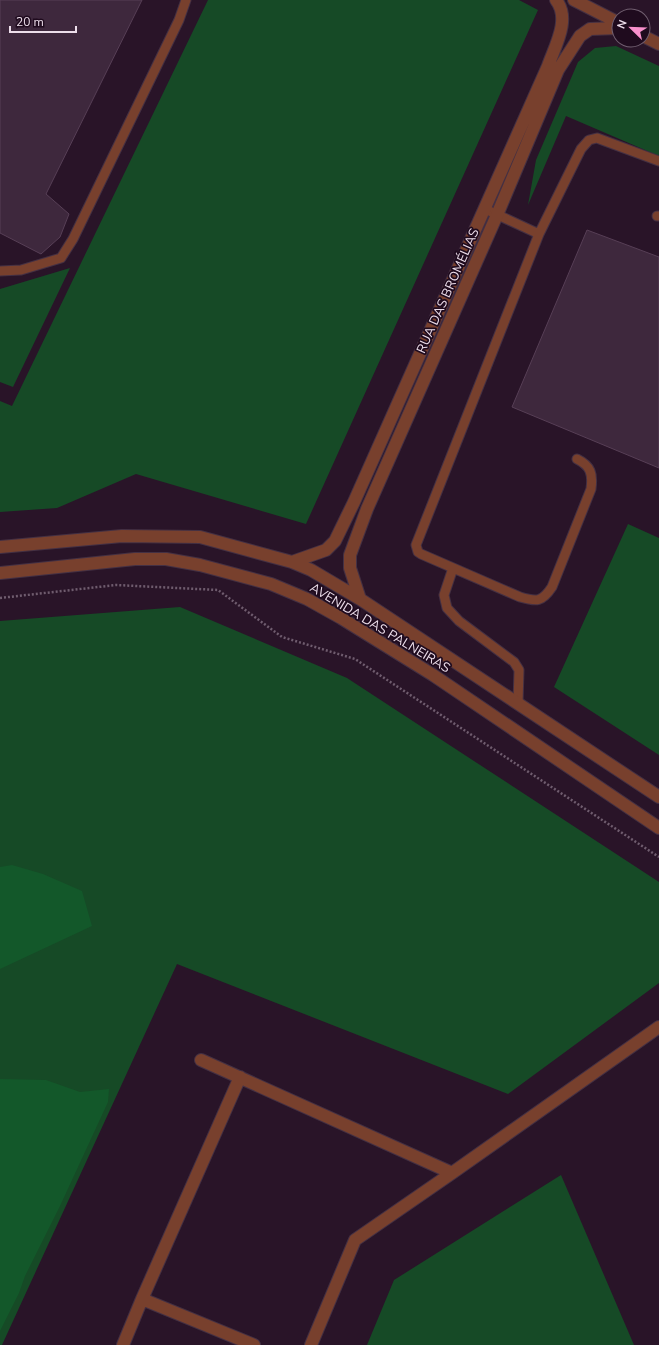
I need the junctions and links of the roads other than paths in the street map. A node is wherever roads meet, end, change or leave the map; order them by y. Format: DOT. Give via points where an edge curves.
graph roads {
  1 [pos="186,0"];
  2 [pos="556,0"];
  3 [pos="574,0"];
  4 [pos="611,19"];
  5 [pos="611,28"];
  6 [pos="659,162"];
  7 [pos="485,209"];
  8 [pos="497,214"];
  9 [pos="539,234"];
  10 [pos="0,271"];
  11 [pos="577,458"];
  12 [pos="0,547"];
  13 [pos="292,562"];
  14 [pos="453,568"];
  15 [pos="0,573"];
  16 [pos="360,599"];
  17 [pos="518,703"];
  18 [pos="659,797"];
  19 [pos="659,828"];
  20 [pos="659,1027"];
  21 [pos="201,1060"];
  22 [pos="240,1078"];
  23 [pos="452,1173"];
  24 [pos="142,1299"];
  25 [pos="123,1345"];
  26 [pos="254,1345"];
  27 [pos="311,1345"];
  1 -- 10 [label="lane" via="179,20 73,239 61,258 21,270"];
  2 -- 7 [label="street, RUA DAS BROMÉLIAS" via="562,13 562,25 548,66"];
  3 -- 4 [label="street"];
  5 -- 8 [label="street, RUA DAS BROMÉLIAS" via="590,29 580,36 558,70"];
  6 -- 9 [label="lane" via="596,138 589,140 581,149"];
  7 -- 8 [label="lane"];
  7 -- 13 [label="street, RUA DAS BROMÉLIAS" via="335,541 326,550"];
  8 -- 9 [label="lane"];
  8 -- 16 [label="street, RUA DAS BROMÉLIAS" via="350,555 350,568"];
  9 -- 14 [label="lane" via="416,545 421,554"];
  11 -- 14 [label="lane" via="590,470 591,489 564,559 546,596 540,600 531,600"];
  12 -- 13 [label="street, AVENIDA DAS PALNEIRAS" via="122,536 200,537"];
  13 -- 16 [label="street, AVENIDA DAS PALNEIRAS" via="311,570"];
  14 -- 17 [label="lane" via="444,595 447,608 514,662 519,670"];
  15 -- 19 [label="street, AVENIDA DAS PALNEIRAS" via="135,559 166,559 200,565 271,584 307,599 341,618 426,671"];
  16 -- 17 [label="street, AVENIDA DAS PALNEIRAS"];
  17 -- 18 [label="street, AVENIDA DAS PALNEIRAS"];
  20 -- 23 [label="street"];
  21 -- 22 [label="street"];
  22 -- 23 [label="street"];
  22 -- 24 [label="street"];
  23 -- 27 [label="street" via="355,1240"];
  24 -- 25 [label="street"];
  24 -- 26 [label="street"];
}
